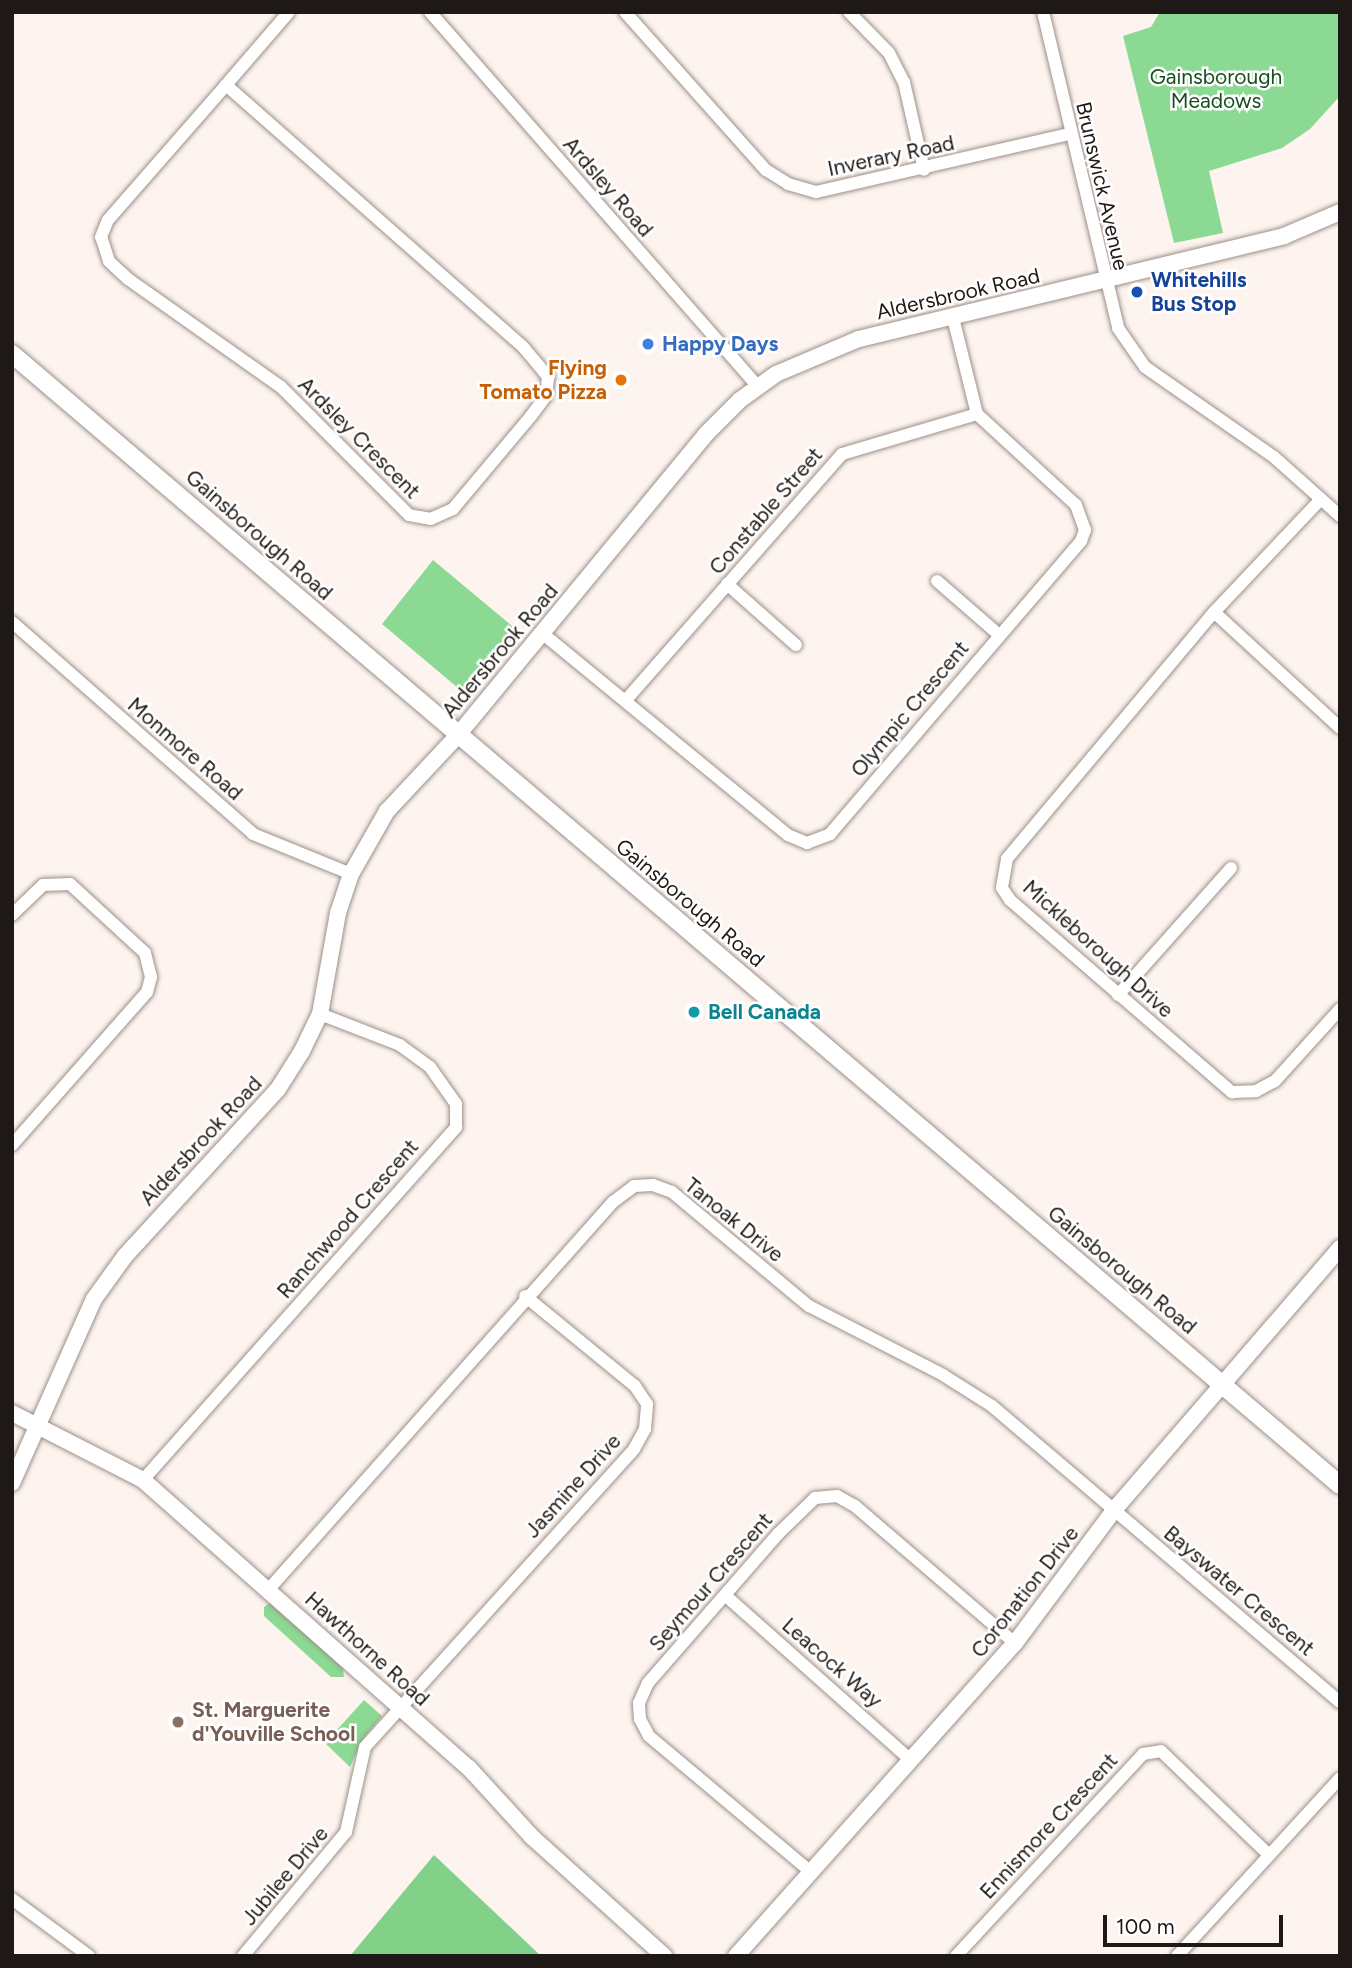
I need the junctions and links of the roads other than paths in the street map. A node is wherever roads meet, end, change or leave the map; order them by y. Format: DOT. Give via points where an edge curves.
graph roads {
  1 [pos="289,12"];
  2 [pos="430,12"];
  3 [pos="625,12"];
  4 [pos="849,12"];
  5 [pos="1043,12"];
  6 [pos="226,85"];
  7 [pos="1070,134"];
  8 [pos="924,170"];
  9 [pos="1340,212"];
  10 [pos="1104,280"];
  11 [pos="953,318"];
  12 [pos="12,354"];
  13 [pos="758,387"];
  14 [pos="977,414"];
  15 [pos="1321,499"];
  16 [pos="1340,516"];
  17 [pos="937,581"];
  18 [pos="727,584"];
  19 [pos="1214,612"];
  20 [pos="12,622"];
  21 [pos="542,632"];
  22 [pos="998,634"];
  23 [pos="796,645"];
  24 [pos="626,700"];
  25 [pos="1340,727"];
  26 [pos="458,735"];
  27 [pos="1231,868"];
  28 [pos="351,874"];
  29 [pos="12,915"];
  30 [pos="1118,995"];
  31 [pos="1340,1009"];
  32 [pos="320,1014"];
  33 [pos="12,1145"];
  34 [pos="1340,1248"];
  35 [pos="525,1296"];
  36 [pos="1222,1385"];
  37 [pos="12,1413"];
  38 [pos="40,1425"];
  39 [pos="143,1480"];
  40 [pos="12,1483"];
  41 [pos="1340,1485"];
  42 [pos="1114,1510"];
  43 [pos="269,1590"];
  44 [pos="726,1596"];
  45 [pos="1015,1643"];
  46 [pos="1340,1702"];
  47 [pos="401,1707"];
  48 [pos="911,1760"];
  49 [pos="1340,1778"];
  50 [pos="1268,1854"];
  51 [pos="811,1872"];
  52 [pos="12,1899"];
  53 [pos="89,1956"];
  54 [pos="243,1956"];
  55 [pos="664,1956"];
  56 [pos="736,1956"];
  57 [pos="956,1956"];
  58 [pos="1177,1956"];
  1 -- 6 [label="street, Ardsley Crescent"];
  2 -- 13 [label="street, Ardsley Road"];
  3 -- 8 [label="street, Inverary Road" via="766,170 788,184 816,192"];
  4 -- 8 [label="street" via="889,53 904,82"];
  5 -- 7 [label="street, Brunswick Avenue"];
  6 -- 6 [label="street, Ardsley Crescent" via="524,348 548,377 546,396 453,509 431,519 409,515 281,387 191,327 109,261 102,237 108,220"];
  7 -- 8 [label="street, Inverary Road"];
  7 -- 10 [label="street, Brunswick Avenue"];
  9 -- 10 [label="street, Aldersbrook Road" via="1284,236"];
  10 -- 11 [label="street, Aldersbrook Road"];
  10 -- 15 [label="street, Brunswick Avenue" via="1118,328 1145,367 1274,457"];
  11 -- 13 [label="street, Aldersbrook Road" via="859,339 812,355"];
  11 -- 14 [label="street"];
  12 -- 26 [label="main road, Gainsborough Road"];
  13 -- 21 [label="street, Aldersbrook Road" via="707,433"];
  14 -- 18 [label="street, Constable Street" via="842,454"];
  14 -- 22 [label="street, Olympic Crescent" via="1076,505 1085,530 1081,541"];
  15 -- 16 [label="street, Brunswick Avenue"];
  15 -- 19 [label="street, Mickleborough Drive"];
  17 -- 22 [label="street"];
  18 -- 23 [label="street"];
  18 -- 24 [label="street, Constable Street"];
  19 -- 25 [label="street"];
  19 -- 30 [label="street, Mickleborough Drive" via="1007,859 1003,888 1010,900"];
  20 -- 28 [label="street, Monmore Road" via="253,834"];
  21 -- 24 [label="street, Olympic Crescent"];
  21 -- 26 [label="street, Aldersbrook Road"];
  22 -- 24 [label="street, Olympic Crescent" via="830,834 807,843 788,835"];
  26 -- 28 [label="street, Aldersbrook Road" via="387,811"];
  26 -- 36 [label="main road, Gainsborough Road"];
  27 -- 30 [label="street"];
  28 -- 32 [label="street, Aldersbrook Road" via="338,913"];
  29 -- 33 [label="street" via="43,885 70,884 145,953 151,977 146,992"];
  30 -- 31 [label="street, Mickleborough Drive" via="1232,1092 1256,1091 1275,1081"];
  32 -- 38 [label="street, Aldersbrook Road" via="278,1089 125,1256 94,1299"];
  32 -- 39 [label="street, Ranchwood Crescent" via="400,1045 429,1067 456,1104 456,1127"];
  34 -- 36 [label="street, Coronation Drive"];
  35 -- 42 [label="street, Tanoak Drive" via="613,1202 634,1186 653,1185 672,1192 809,1306 943,1375 992,1406"];
  35 -- 43 [label="street, Tanoak Drive"];
  35 -- 47 [label="street, Jasmine Drive" via="635,1386 647,1404 645,1429 634,1449"];
  36 -- 41 [label="main road, Gainsborough Road"];
  36 -- 42 [label="street, Coronation Drive"];
  37 -- 38 [label="street, Hawthorne Road"];
  38 -- 39 [label="street, Hawthorne Road"];
  38 -- 40 [label="street, Aldersbrook Road"];
  39 -- 43 [label="street, Hawthorne Road"];
  42 -- 45 [label="street, Coronation Drive"];
  42 -- 46 [label="street, Bayswater Crescent"];
  43 -- 47 [label="street, Hawthorne Road"];
  44 -- 45 [label="street, Seymour Crescent" via="792,1518 815,1498 837,1496 855,1506"];
  44 -- 48 [label="street, Leacock Way"];
  44 -- 51 [label="street, Seymour Crescent" via="648,1683 639,1703 640,1719 649,1736"];
  45 -- 48 [label="street, Coronation Drive"];
  47 -- 54 [label="street, Jubilee Drive" via="365,1747 346,1832"];
  47 -- 55 [label="street, Hawthorne Road" via="469,1768 532,1837"];
  48 -- 51 [label="street, Coronation Drive"];
  49 -- 50 [label="street"];
  50 -- 57 [label="street, Ennismore Crescent" via="1161,1751 1143,1754"];
  50 -- 58 [label="street"];
  51 -- 56 [label="street, Coronation Drive"];
  52 -- 53 [label="street"];
}
